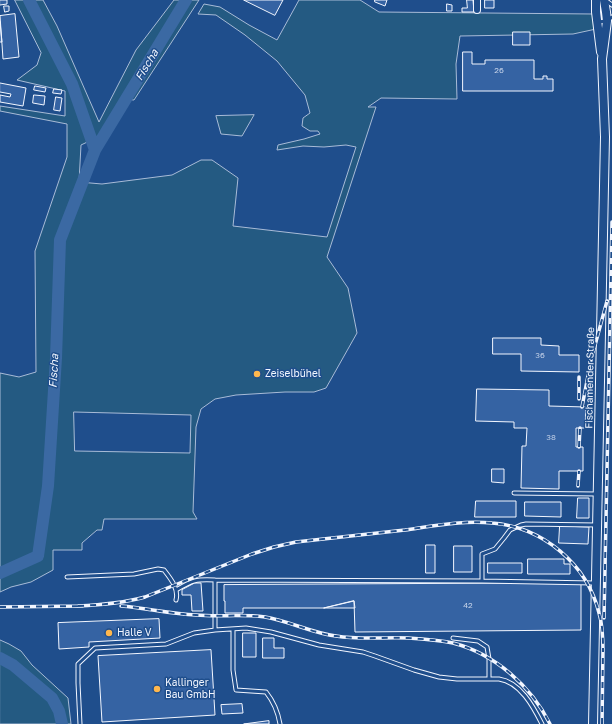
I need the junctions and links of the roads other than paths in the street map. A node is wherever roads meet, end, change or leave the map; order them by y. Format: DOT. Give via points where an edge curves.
graph roads {
  1 [pos="477,0"];
  2 [pos="600,1"];
  3 [pos="612,5"];
  4 [pos="477,10"];
  5 [pos="610,19"];
  6 [pos="596,22"];
  7 [pos="602,59"];
  8 [pos="514,493"];
  9 [pos="598,494"];
  10 [pos="597,525"];
  11 [pos="67,577"];
  12 [pos="215,580"];
  13 [pos="482,581"];
  14 [pos="596,583"];
  15 [pos="176,590"];
  16 [pos="176,600"];
  17 [pos="233,629"];
  18 [pos="215,630"];
  19 [pos="453,638"];
  20 [pos="489,678"];
  21 [pos="80,724"];
  22 [pos="280,724"];
  23 [pos="542,724"];
  24 [pos="593,724"];
  1 -- 4 [label="street"];
  2 -- 3 [label="lane"];
  2 -- 5 [label="main road, Fischamender Straße"];
  2 -- 6 [label="main road, Fischamender Straße"];
  5 -- 6 [label="lane"];
  5 -- 7 [label="main road, Fischamender Straße"];
  6 -- 7 [label="main road, Fischamender Straße"];
  7 -- 9 [label="main road, Fischamender Straße" via="608,138"];
  8 -- 9 [label="lane"];
  9 -- 10 [label="main road, Fischamender Straße"];
  10 -- 13 [label="lane" via="526,524 516,527 510,530 495,549 482,554"];
  10 -- 14 [label="main road, Fischamender Straße"];
  11 -- 15 [label="lane" via="134,574 158,569 164,570"];
  12 -- 13 [label="lane"];
  12 -- 15 [label="lane" via="199,579"];
  12 -- 18 [label="lane"];
  13 -- 14 [label="lane"];
  14 -- 24 [label="main road, Fischamender Straße"];
  15 -- 16 [label="lane"];
  17 -- 18 [label="lane"];
  17 -- 20 [label="lane" via="246,628 271,632 319,645 363,652 439,676 458,679"];
  17 -- 22 [label="lane" via="233,670 236,690 266,692 272,699"];
  18 -- 21 [label="lane" via="194,633 166,644 95,648 78,664"];
  19 -- 20 [label="lane" via="478,641 486,647"];
  20 -- 23 [label="lane" via="514,684"];
}
